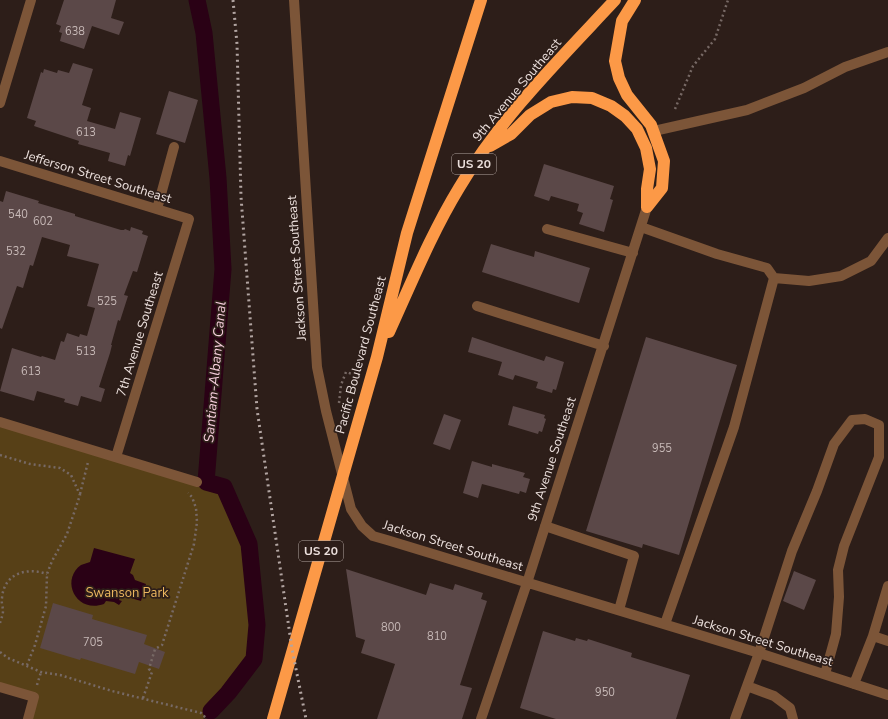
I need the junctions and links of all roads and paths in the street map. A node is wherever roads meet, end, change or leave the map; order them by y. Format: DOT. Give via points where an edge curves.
graph roads {
  1 [pos="31,0"];
  2 [pos="294,0"];
  3 [pos="481,0"];
  4 [pos="615,0"];
  5 [pos="635,0"];
  6 [pos="728,0"];
  7 [pos="888,52"];
  8 [pos="0,103"];
  9 [pos="675,109"];
  10 [pos="654,131"];
  11 [pos="174,147"];
  12 [pos="484,150"];
  13 [pos="0,160"];
  14 [pos="647,207"];
  15 [pos="157,209"];
  16 [pos="189,219"];
  17 [pos="641,228"];
  18 [pos="547,229"];
  19 [pos="888,238"];
  20 [pos="633,253"];
  21 [pos="774,278"];
  22 [pos="477,306"];
  23 [pos="604,346"];
  24 [pos="377,357"];
  25 [pos="352,374"];
  26 [pos="338,407"];
  27 [pos="0,422"];
  28 [pos="91,450"];
  29 [pos="0,455"];
  30 [pos="116,457"];
  31 [pos="197,482"];
  32 [pos="187,492"];
  33 [pos="80,495"];
  34 [pos="545,526"];
  35 [pos="47,574"];
  36 [pos="527,583"];
  37 [pos="888,586"];
  38 [pos="619,610"];
  39 [pos="0,624"];
  40 [pos="665,624"];
  41 [pos="874,636"];
  42 [pos="888,641"];
  43 [pos="0,652"];
  44 [pos="759,652"];
  45 [pos="27,665"];
  46 [pos="824,674"];
  47 [pos="854,684"];
  48 [pos="747,686"];
  49 [pos="0,687"];
  50 [pos="888,695"];
  51 [pos="143,698"];
  52 [pos="28,719"];
  53 [pos="207,719"];
  54 [pos="272,719"];
  55 [pos="481,719"];
  56 [pos="735,719"];
  57 [pos="793,719"];
  1 -- 8 [label="street"];
  2 -- 36 [label="street, Jackson Street Southeast" via="317,367 351,509 362,526 373,536"];
  3 -- 24 [label="highway, Pacific Boulevard Southeast / US 20" via="407,233"];
  4 -- 12 [label="highway, 9th Avenue Southeast / US 20" via="541,80"];
  5 -- 10 [label="highway" via="622,21 615,61 627,95"];
  6 -- 9 [label="path" via="715,39 693,66"];
  7 -- 10 [label="street" via="845,67 804,88 747,110"];
  10 -- 14 [label="highway" via="664,162 662,188"];
  11 -- 15 [label="street"];
  12 -- 14 [label="highway" via="511,134 530,115 550,102 572,97 592,98 612,106 637,129 646,148 650,170"];
  12 -- 24 [label="highway, 9th Avenue Southeast / US 20" via="437,228"];
  13 -- 15 [label="street, Jefferson Street Southeast"];
  14 -- 17 [label="street, 9th Avenue Southeast"];
  15 -- 16 [label="street, Jefferson Street Southeast"];
  16 -- 30 [label="street, 7th Avenue Southeast"];
  17 -- 20 [label="street, 9th Avenue Southeast"];
  17 -- 21 [label="street" via="767,268"];
  18 -- 20 [label="street"];
  19 -- 21 [label="street" via="871,261 841,276 809,282"];
  20 -- 23 [label="street, 9th Avenue Southeast"];
  21 -- 40 [label="street" via="734,427"];
  22 -- 23 [label="street"];
  23 -- 34 [label="street, 9th Avenue Southeast"];
  24 -- 54 [label="highway, Pacific Boulevard Southeast / US 20"];
  25 -- 26 [label="path" via="346,372"];
  27 -- 28 [label="street"];
  28 -- 30 [label="street"];
  28 -- 33 [label="path"];
  29 -- 33 [label="path" via="30,464 60,468 70,475"];
  30 -- 31 [label="street"];
  32 -- 51 [label="path" via="196,508 194,544 162,645 155,649 149,668 152,672"];
  33 -- 35 [label="path" via="67,534"];
  34 -- 36 [label="street, 9th Avenue Southeast"];
  34 -- 38 [label="street" via="634,556"];
  35 -- 39 [label="path" via="26,571 12,577 2,598 3,613"];
  35 -- 45 [label="path" via="46,606"];
  36 -- 38 [label="street, Jackson Street Southeast"];
  36 -- 55 [label="street, 9th Avenue Southeast"];
  37 -- 41 [label="street"];
  38 -- 40 [label="street, Jackson Street Southeast"];
  40 -- 44 [label="street, Jackson Street Southeast"];
  41 -- 42 [label="street"];
  41 -- 47 [label="street"];
  43 -- 45 [label="path"];
  44 -- 46 [label="street, Jackson Street Southeast"];
  44 -- 46 [label="street" via="792,551 834,444 852,420 865,419 879,425 880,457 844,546 838,570 836,634"];
  44 -- 48 [label="street"];
  45 -- 51 [label="path" via="41,672"];
  46 -- 47 [label="street, Jackson Street Southeast"];
  47 -- 50 [label="street, Jackson Street Southeast"];
  48 -- 56 [label="street"];
  48 -- 57 [label="street" via="774,696 790,708"];
  49 -- 52 [label="street" via="34,698"];
  51 -- 53 [label="path" via="201,714"];
}
